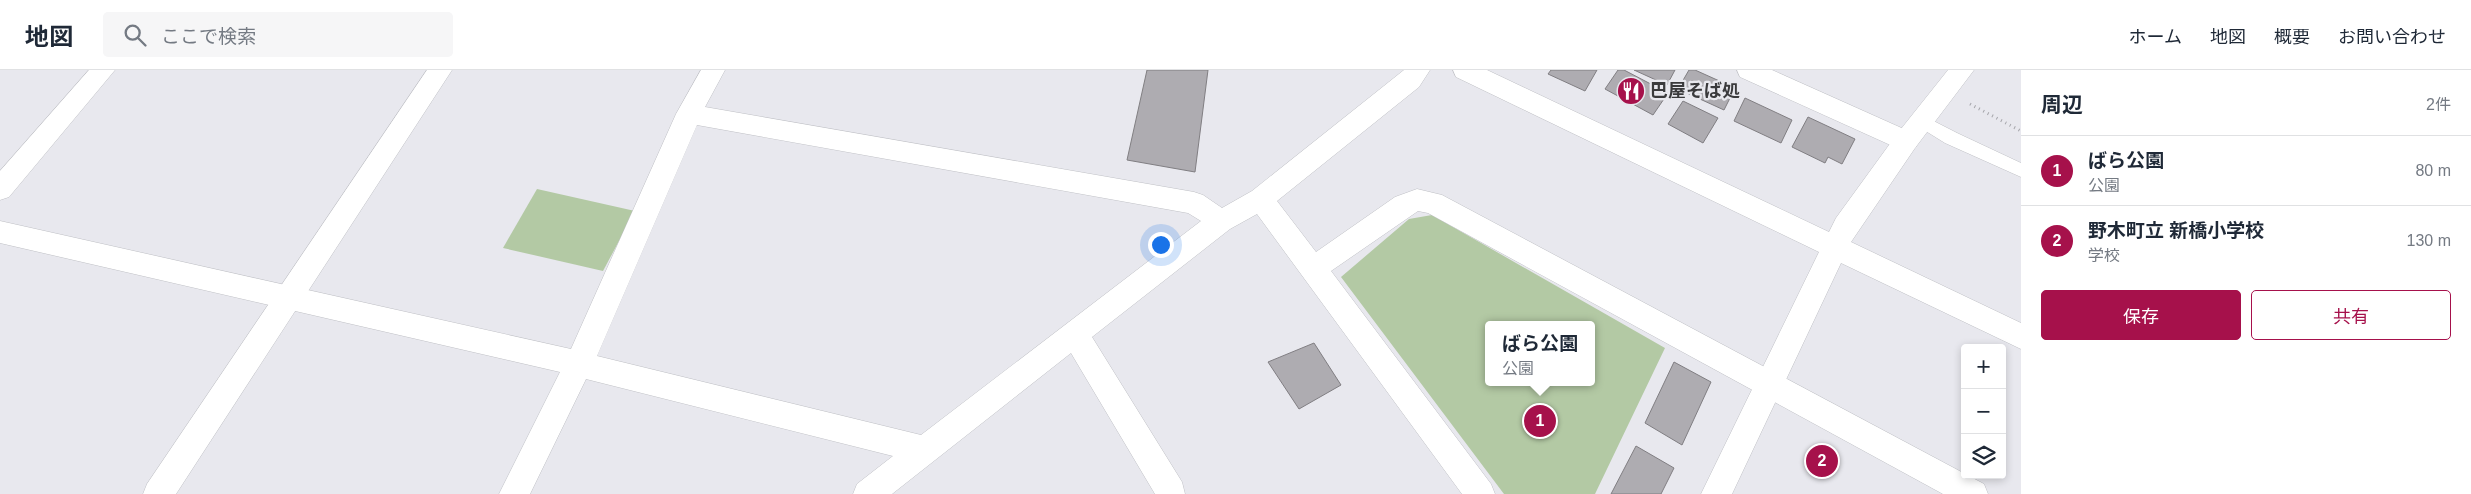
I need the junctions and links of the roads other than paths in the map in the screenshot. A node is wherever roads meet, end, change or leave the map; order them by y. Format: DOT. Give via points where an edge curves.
graph roads {
  1 [pos="103,70"];
  2 [pos="440,70"];
  3 [pos="713,70"];
  4 [pos="1418,70"];
  5 [pos="1465,70"];
  6 [pos="1748,70"];
  7 [pos="1962,70"];
  8 [pos="689,114"];
  9 [pos="1922,121"];
  10 [pos="1906,141"];
  11 [pos="2021,170"];
  12 [pos="0,190"];
  13 [pos="1261,199"];
  14 [pos="1222,221"];
  15 [pos="0,232"];
  16 [pos="1834,247"];
  17 [pos="1314,268"];
  18 [pos="288,298"];
  19 [pos="1075,334"];
  20 [pos="2021,337"];
  21 [pos="579,364"];
  22 [pos="1768,384"];
  23 [pos="924,450"];
  24 [pos="1171,492"];
  25 [pos="158,494"];
  26 [pos="514,494"];
  27 [pos="868,494"];
  28 [pos="1480,494"];
  29 [pos="1716,494"];
  30 [pos="1972,494"];
  1 -- 12 [label="street"];
  2 -- 18 [label="street"];
  3 -- 8 [label="street"];
  4 -- 13 [label="street" via="1410,80"];
  5 -- 16 [label="street"];
  6 -- 10 [label="street"];
  7 -- 9 [label="street"];
  8 -- 14 [label="street" via="1194,203"];
  8 -- 21 [label="street"];
  9 -- 10 [label="street"];
  9 -- 11 [label="lane"];
  10 -- 16 [label="street"];
  13 -- 14 [label="street"];
  13 -- 17 [label="street"];
  14 -- 19 [label="street"];
  15 -- 18 [label="street"];
  16 -- 20 [label="street"];
  16 -- 22 [label="street"];
  17 -- 22 [label="street" via="1404,205 1417,200 1433,204"];
  17 -- 28 [label="street"];
  18 -- 21 [label="street"];
  18 -- 25 [label="street"];
  19 -- 23 [label="street"];
  19 -- 24 [label="street"];
  21 -- 23 [label="street"];
  21 -- 26 [label="street"];
  22 -- 29 [label="street"];
  22 -- 30 [label="street"];
  23 -- 27 [label="street"];
}
